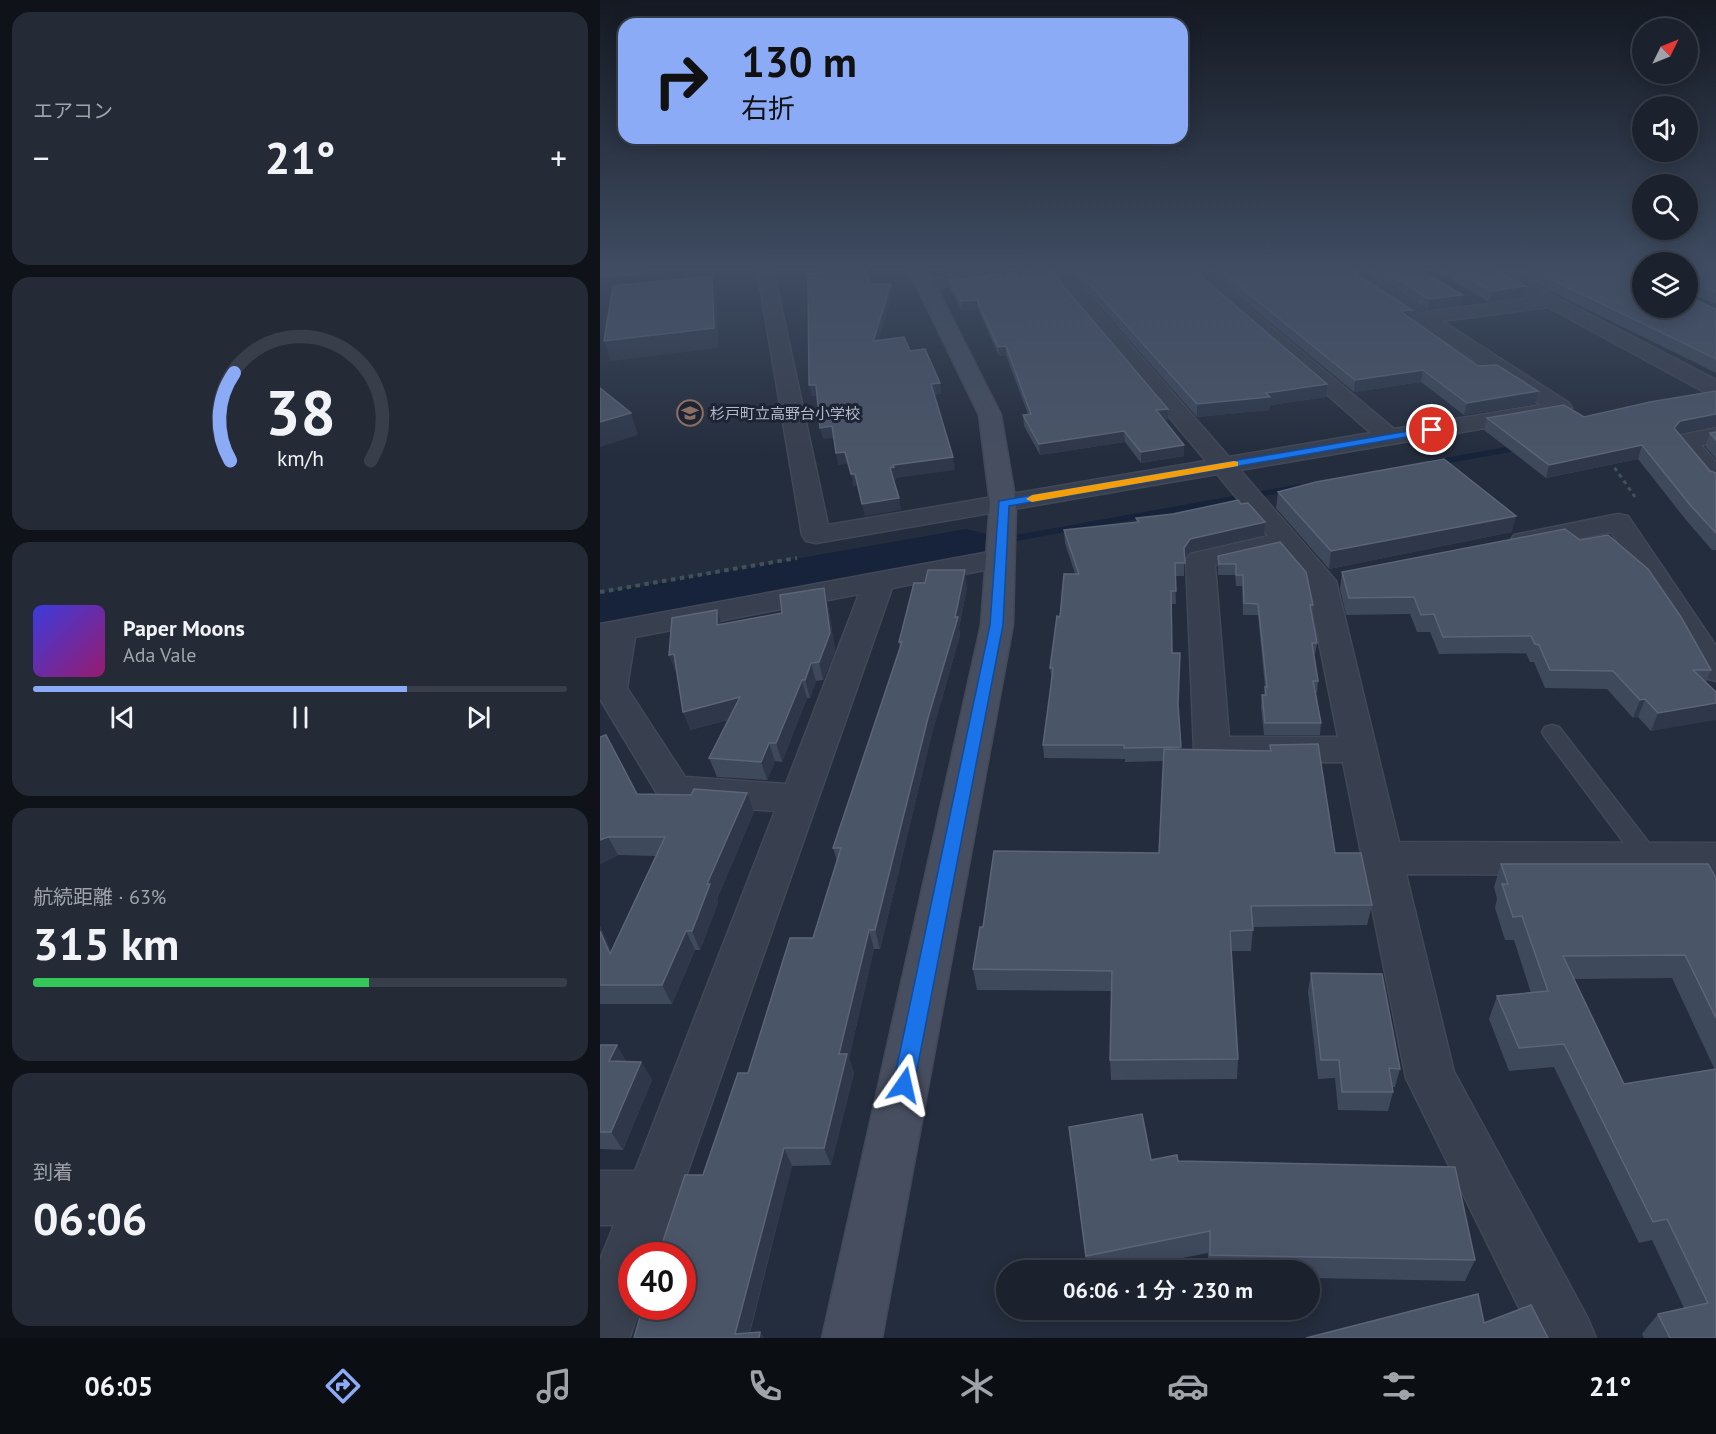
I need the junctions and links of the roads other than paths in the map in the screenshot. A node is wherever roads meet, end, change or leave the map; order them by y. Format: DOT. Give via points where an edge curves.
graph roads {
  1 [pos="777,330"];
  2 [pos="948,330"];
  3 [pos="1108,330"];
  4 [pos="1264,330"];
  5 [pos="1444,330"];
  6 [pos="1606,330"];
  7 [pos="1716,389"];
  8 [pos="1716,435"];
  9 [pos="1389,437"];
  10 [pos="1223,466"];
  11 [pos="1716,478"];
  12 [pos="1003,503"];
  13 [pos="1286,540"];
  14 [pos="1492,547"];
  15 [pos="1000,559"];
  16 [pos="879,582"];
  17 [pos="610,632"];
  18 [pos="1716,671"];
  19 [pos="1552,732"];
  20 [pos="1358,749"];
  21 [pos="799,799"];
  22 [pos="1383,858"];
  23 [pos="1648,858"];
  24 [pos="1716,859"];
  25 [pos="600,1198"];
  26 [pos="651,1198"];
  27 [pos="600,1337"];
  28 [pos="852,1338"];
  29 [pos="1566,1338"];
  1 -- 12 [label="street" via="816,535"];
  2 -- 12 [label="street" via="990,415"];
  3 -- 10 [label="street"];
  4 -- 9 [label="street"];
  5 -- 9 [label="street" via="1561,408"];
  6 -- 7 [label="street"];
  8 -- 11 [label="street" via="1684,441"];
  9 -- 10 [label="street"];
  10 -- 12 [label="street"];
  10 -- 13 [label="street"];
  12 -- 15 [label="street"];
  13 -- 20 [label="street" via="1333,579"];
  13 -- 20 [label="street" via="1200,560 1212,750"];
  14 -- 18 [label="street" via="1618,522"];
  15 -- 16 [label="street"];
  15 -- 28 [label="street" via="997,625"];
  16 -- 17 [label="street"];
  16 -- 21 [label="street"];
  17 -- 21 [label="street" via="610,688 674,790"];
  19 -- 23 [label="lane"];
  20 -- 22 [label="street"];
  21 -- 26 [label="street"];
  22 -- 23 [label="street"];
  22 -- 29 [label="street" via="1431,1078"];
  23 -- 24 [label="street"];
  25 -- 26 [label="street"];
  26 -- 27 [label="street"];
}
